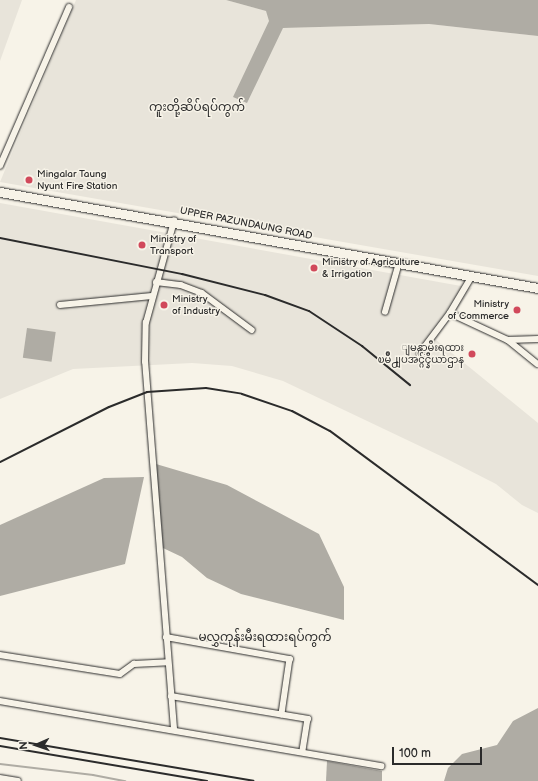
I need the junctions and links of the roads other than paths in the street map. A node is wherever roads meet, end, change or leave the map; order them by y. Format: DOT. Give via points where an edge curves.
graph roads {
  1 [pos="69,7"];
  2 [pos="0,166"];
  3 [pos="0,192"];
  4 [pos="174,221"];
  5 [pos="399,263"];
  6 [pos="472,276"];
  7 [pos="156,282"];
  8 [pos="538,288"];
  9 [pos="152,296"];
  10 [pos="60,305"];
  11 [pos="385,312"];
  12 [pos="450,313"];
  13 [pos="252,330"];
  14 [pos="538,339"];
  15 [pos="508,340"];
  16 [pos="420,359"];
  17 [pos="538,364"];
  18 [pos="166,637"];
  19 [pos="0,655"];
  20 [pos="168,662"];
  21 [pos="171,696"];
  22 [pos="0,701"];
  23 [pos="282,714"];
  24 [pos="174,729"];
  25 [pos="303,752"];
  26 [pos="382,766"];
  27 [pos="0,778"];
  28 [pos="18,781"];
  1 -- 2 [label="street"];
  3 -- 4 [label="main road, UPPER PAZUNDAUNG ROAD"];
  4 -- 5 [label="main road, UPPER PAZUNDAUNG ROAD"];
  4 -- 7 [label="street"];
  5 -- 6 [label="main road, UPPER PAZUNDAUNG ROAD"];
  5 -- 11 [label="street"];
  6 -- 8 [label="main road, UPPER PAZUNDAUNG ROAD"];
  6 -- 12 [label="street"];
  7 -- 9 [label="street"];
  7 -- 13 [label="street" via="180,285 202,293"];
  9 -- 10 [label="street"];
  9 -- 18 [label="street" via="146,323 145,362"];
  12 -- 15 [label="street"];
  12 -- 16 [label="street" via="420,353"];
  14 -- 15 [label="street"];
  15 -- 17 [label="street"];
  18 -- 20 [label="street"];
  18 -- 23 [label="street" via="290,659"];
  19 -- 20 [label="street" via="120,674 134,664"];
  20 -- 21 [label="street"];
  21 -- 23 [label="street"];
  21 -- 24 [label="street"];
  22 -- 24 [label="street"];
  23 -- 25 [label="street" via="308,719"];
  24 -- 25 [label="street"];
  25 -- 26 [label="street"];
  27 -- 28 [label="street"];
}
